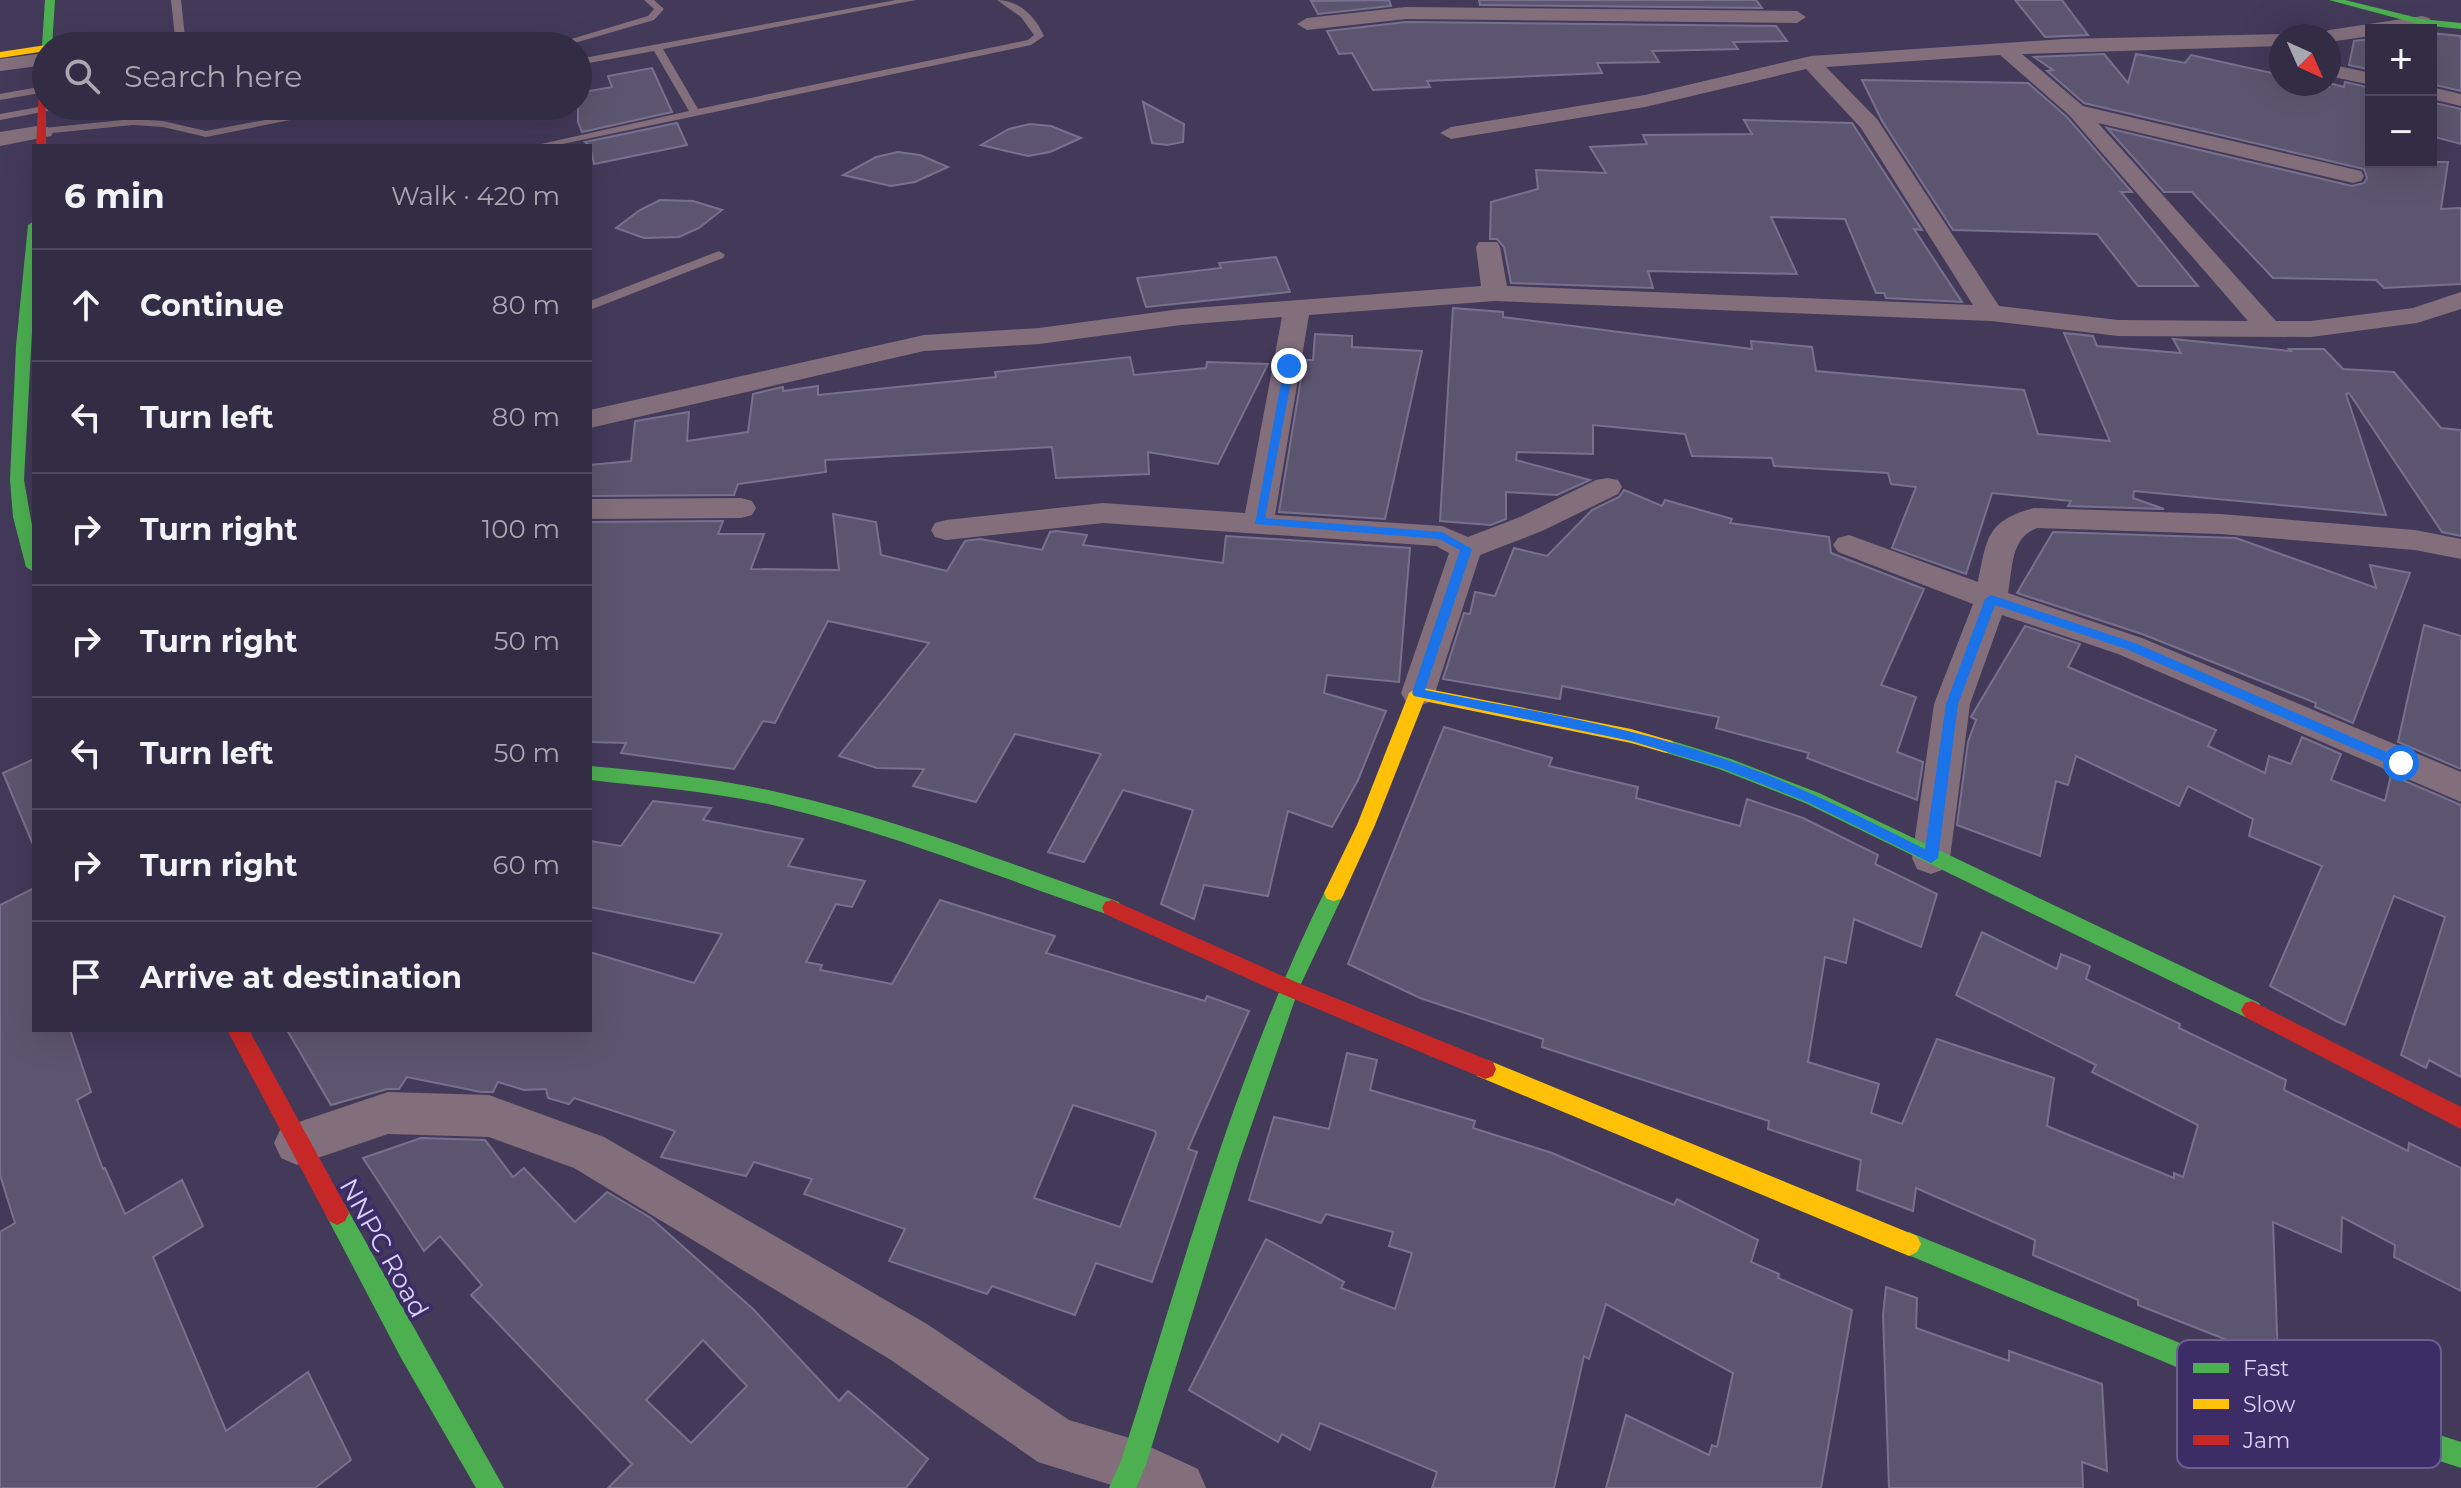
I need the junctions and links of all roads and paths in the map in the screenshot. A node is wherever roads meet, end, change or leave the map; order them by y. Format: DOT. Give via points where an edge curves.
graph roads {
  1 [pos="50,0"];
  2 [pos="176,0"];
  3 [pos="649,0"];
  4 [pos="911,0"];
  5 [pos="1002,0"];
  6 [pos="1776,0"];
  7 [pos="2334,0"];
  8 [pos="1404,7"];
  9 [pos="2422,22"];
  10 [pos="1307,24"];
  11 [pos="2410,24"];
  12 [pos="2461,26"];
  13 [pos="2365,31"];
  14 [pos="47,32"];
  15 [pos="179,32"];
  16 [pos="2341,34"];
  17 [pos="592,35"];
  18 [pos="2269,41"];
  19 [pos="1828,42"];
  20 [pos="2216,44"];
  21 [pos="657,47"];
  22 [pos="2005,49"];
  23 [pos="32,51"];
  24 [pos="0,55"];
  25 [pos="2269,55"];
  26 [pos="592,59"];
  27 [pos="1848,59"];
  28 [pos="32,61"];
  29 [pos="1811,62"];
  30 [pos="0,65"];
  31 [pos="2341,73"];
  32 [pos="2365,78"];
  33 [pos="32,91"];
  34 [pos="2437,94"];
  35 [pos="0,97"];
  36 [pos="2461,100"];
  37 [pos="2076,111"];
  38 [pos="695,113"];
  39 [pos="0,117"];
  40 [pos="168,120"];
  41 [pos="168,120"];
  42 [pos="295,120"];
  43 [pos="42,129"];
  44 [pos="1451,133"];
  45 [pos="0,139"];
  46 [pos="547,144"];
  47 [pos="2353,176"];
  48 [pos="32,236"];
  49 [pos="1488,247"];
  50 [pos="719,255"];
  51 [pos="1495,293"];
  52 [pos="2461,300"];
  53 [pos="592,305"];
  54 [pos="1297,307"];
  55 [pos="1991,313"];
  56 [pos="2268,328"];
  57 [pos="11,348"];
  58 [pos="592,419"];
  59 [pos="1607,487"];
  60 [pos="741,508"];
  61 [pos="592,509"];
  62 [pos="1259,521"];
  63 [pos="946,530"];
  64 [pos="1849,545"];
  65 [pos="1466,549"];
  66 [pos="2461,549"];
  67 [pos="32,559"];
  68 [pos="1991,599"];
  69 [pos="1418,693"];
  70 [pos="592,773"];
  71 [pos="2461,788"];
  72 [pos="1931,858"];
  73 [pos="1289,988"];
  74 [pos="239,1032"];
  75 [pos="2461,1118"];
  76 [pos="297,1143"];
  77 [pos="2177,1355"];
  78 [pos="2441,1448"];
  79 [pos="2461,1455"];
  80 [pos="1128,1476"];
  81 [pos="491,1488"];
  82 [pos="1179,1488"];
  1 -- 14 [label="street"];
  2 -- 15 [label="lane"];
  3 -- 17 [label="lane" via="659,9 651,18"];
  4 -- 21 [label="lane"];
  5 -- 38 [label="lane" via="1022,11 1039,36 1031,42"];
  6 -- 8 [label="street" via="1802,22"];
  7 -- 9 [label="street"];
  8 -- 10 [label="street"];
  9 -- 11 [label="street"];
  9 -- 12 [label="street"];
  13 -- 16 [label="street"];
  18 -- 20 [label="street"];
  19 -- 27 [label="street"];
  20 -- 22 [label="street"];
  20 -- 25 [label="street"];
  21 -- 26 [label="lane"];
  21 -- 38 [label="lane"];
  22 -- 27 [label="street"];
  22 -- 37 [label="street"];
  23 -- 24 [label="street"];
  27 -- 29 [label="street"];
  28 -- 30 [label="street"];
  29 -- 44 [label="street" via="1645,101"];
  29 -- 55 [label="street" via="1869,124"];
  31 -- 32 [label="street"];
  33 -- 35 [label="lane"];
  34 -- 36 [label="street"];
  37 -- 47 [label="street"];
  37 -- 56 [label="street"];
  38 -- 46 [label="lane"];
  39 -- 43 [label="lane"];
  40 -- 43 [label="lane"];
  41 -- 42 [label="lane" via="185,133 206,134"];
  43 -- 45 [label="street"];
  48 -- 57 [label="street"];
  49 -- 51 [label="street"];
  50 -- 53 [label="lane"];
  51 -- 54 [label="street"];
  51 -- 55 [label="street"];
  52 -- 56 [label="street" via="2417,315 2356,324"];
  54 -- 58 [label="street" via="1039,336 924,343"];
  54 -- 62 [label="street"];
  55 -- 56 [label="street" via="2118,328"];
  57 -- 67 [label="street" via="17,480"];
  59 -- 65 [label="street"];
  60 -- 61 [label="street"];
  62 -- 63 [label="street" via="1103,513"];
  62 -- 65 [label="street" via="1442,536"];
  64 -- 68 [label="street"];
  65 -- 69 [label="street"];
  66 -- 68 [label="street" via="2415,540 2220,524 2034,518 2013,526 2002,541"];
  68 -- 71 [label="street" via="2130,646"];
  68 -- 72 [label="street" via="1952,704"];
  69 -- 72 [label="street" via="1631,736 1725,764 1812,798"];
  69 -- 73 [label="street" via="1366,825"];
  70 -- 73 [label="street" via="728,789 881,828 1115,909"];
  72 -- 75 [label="street" via="2324,1045"];
  73 -- 77 [label="street"];
  73 -- 80 [label="street"];
  74 -- 76 [label="street, NNPC Road"];
  76 -- 80 [label="street" via="402,1113 489,1116 588,1152 909,1342 1057,1443"];
  76 -- 81 [label="street, NNPC Road"];
  78 -- 79 [label="street"];
  80 -- 82 [label="street"];
}
